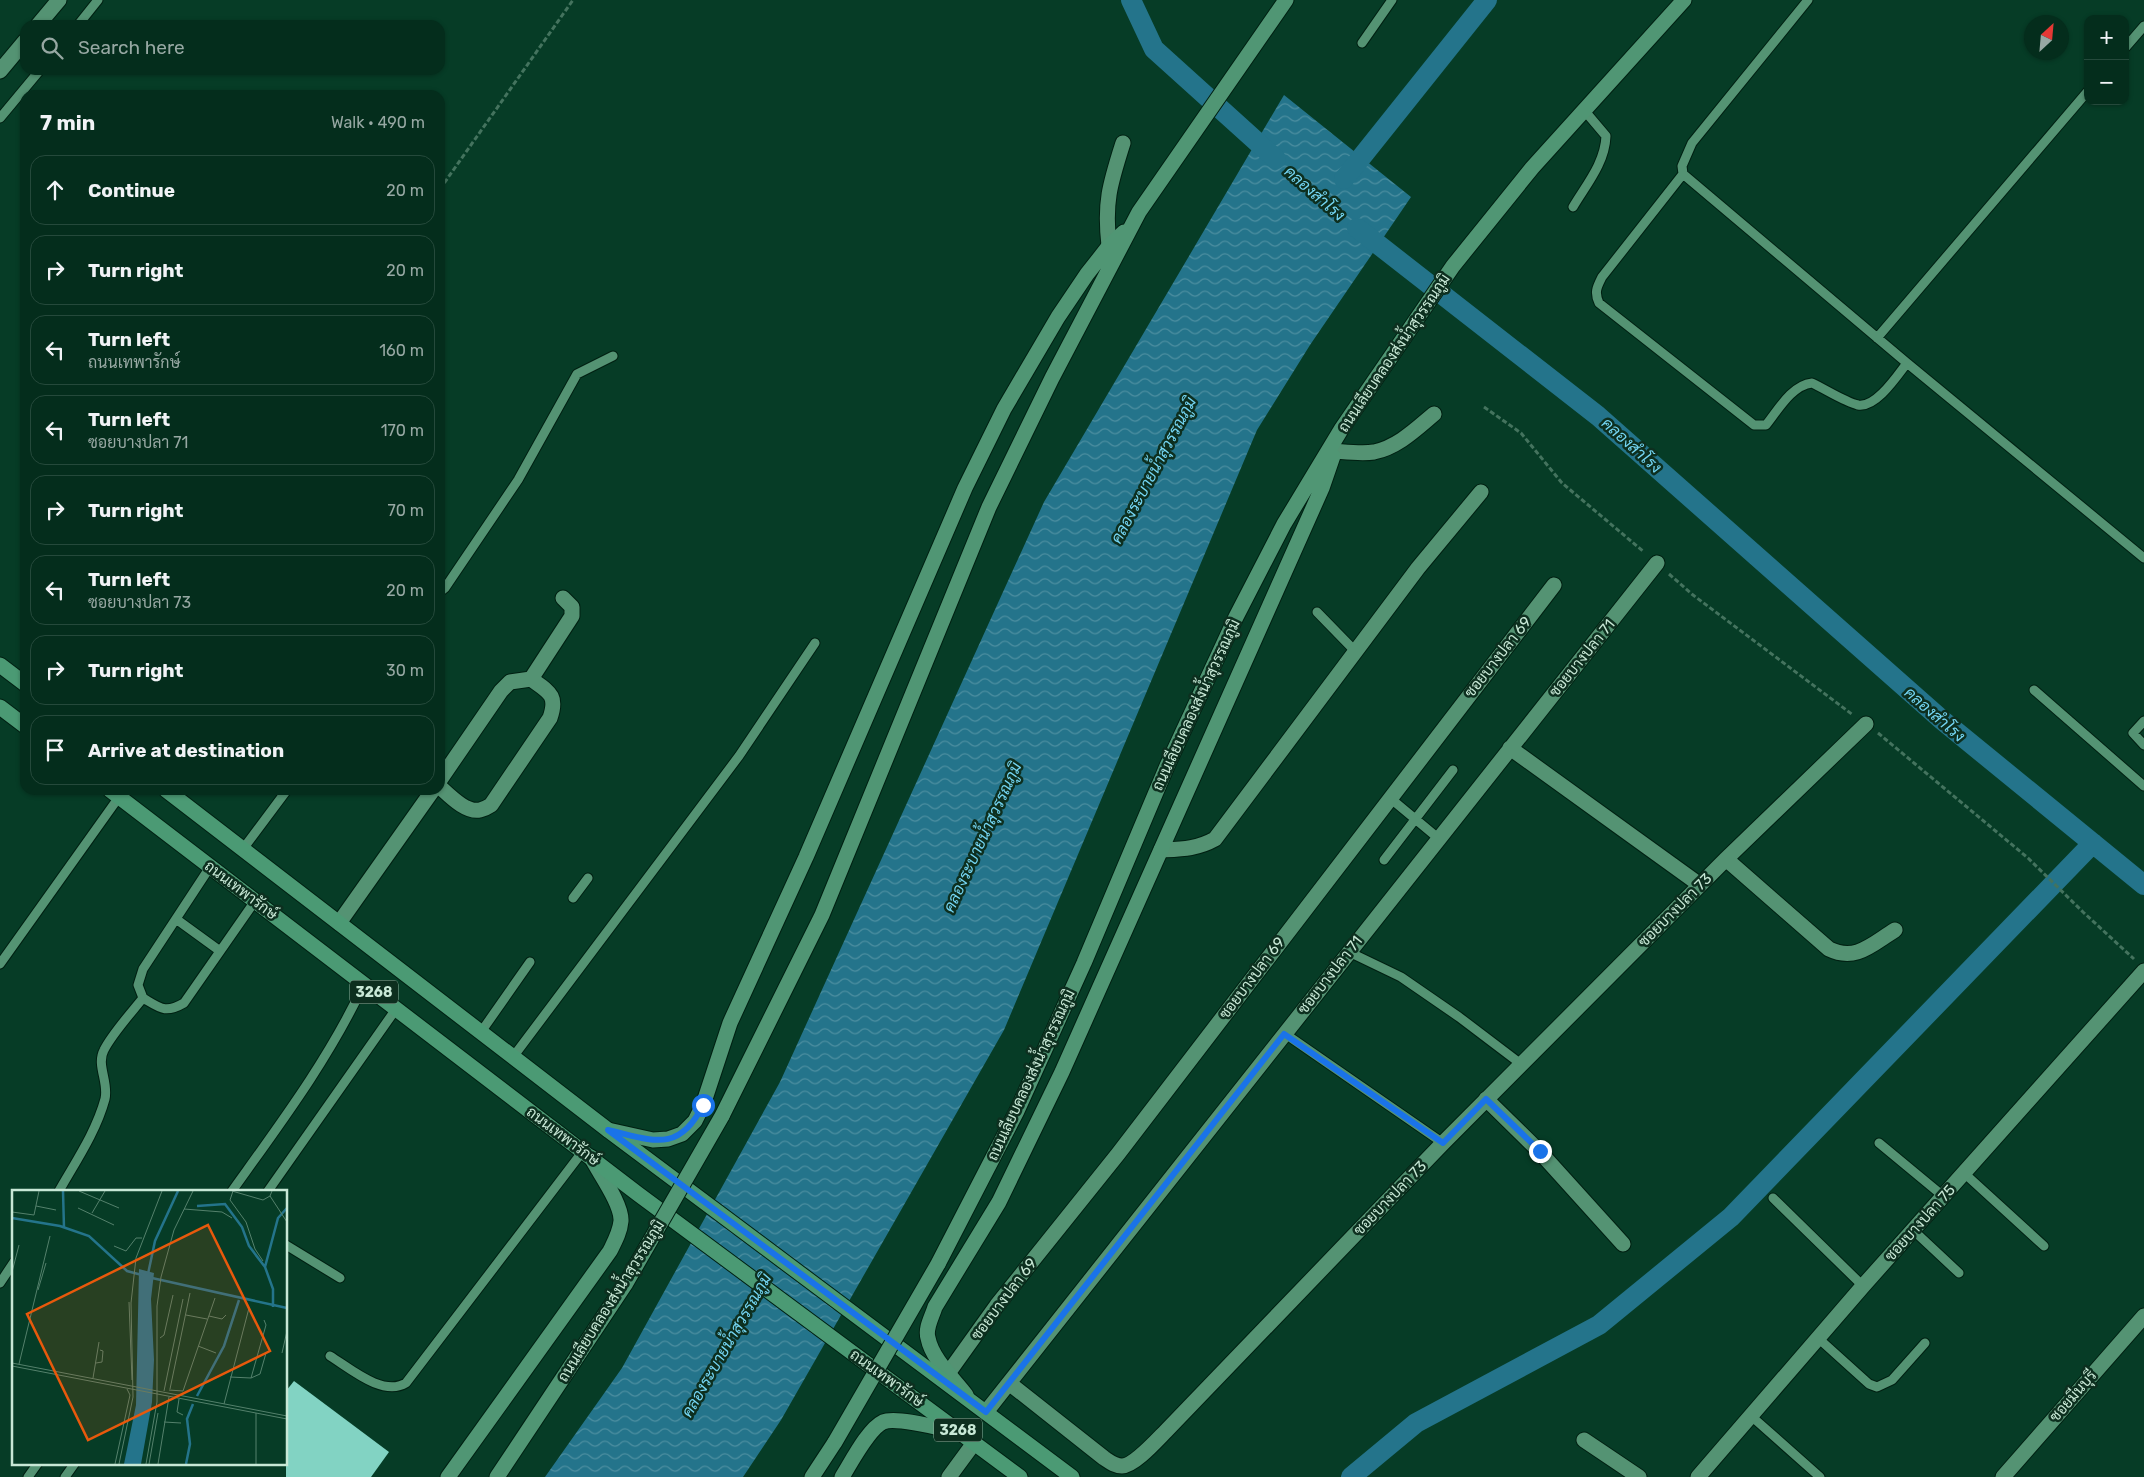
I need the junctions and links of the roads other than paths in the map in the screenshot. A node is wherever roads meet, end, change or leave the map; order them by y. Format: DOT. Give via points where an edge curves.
graph roads {
  1 [pos="59,0"];
  2 [pos="98,0"];
  3 [pos="1286,0"];
  4 [pos="1392,0"];
  5 [pos="1684,0"];
  6 [pos="1808,0"];
  7 [pos="42,20"];
  8 [pos="82,20"];
  9 [pos="2144,26"];
  10 [pos="1362,43"];
  11 [pos="2129,43"];
  12 [pos="20,47"];
  13 [pos="0,71"];
  14 [pos="36,75"];
  15 [pos="23,90"];
  16 [pos="20,94"];
  17 [pos="2084,96"];
  18 [pos="1584,110"];
  19 [pos="0,118"];
  20 [pos="1123,143"];
  21 [pos="1682,174"];
  22 [pos="1572,207"];
  23 [pos="1136,218"];
  24 [pos="1109,246"];
  25 [pos="1877,338"];
  26 [pos="613,356"];
  27 [pos="1907,363"];
  28 [pos="1434,414"];
  29 [pos="1342,428"];
  30 [pos="1334,452"];
  31 [pos="1481,492"];
  32 [pos="2144,558"];
  33 [pos="1657,563"];
  34 [pos="1554,584"];
  35 [pos="445,588"];
  36 [pos="563,598"];
  37 [pos="1317,612"];
  38 [pos="815,643"];
  39 [pos="1354,651"];
  40 [pos="0,665"];
  41 [pos="532,679"];
  42 [pos="20,680"];
  43 [pos="2034,690"];
  44 [pos="0,707"];
  45 [pos="2144,721"];
  46 [pos="20,722"];
  47 [pos="1866,724"];
  48 [pos="2144,745"];
  49 [pos="1510,748"];
  50 [pos="1452,770"];
  51 [pos="445,773"];
  52 [pos="2144,786"];
  53 [pos="445,792"];
  54 [pos="113,795"];
  55 [pos="117,795"];
  56 [pos="173,795"];
  57 [pos="283,795"];
  58 [pos="429,795"];
  59 [pos="1390,798"];
  60 [pos="1415,819"];
  61 [pos="1438,838"];
  62 [pos="243,849"];
  63 [pos="1161,850"];
  64 [pos="1726,859"];
  65 [pos="1384,860"];
  66 [pos="210,867"];
  67 [pos="588,878"];
  68 [pos="1700,886"];
  69 [pos="573,898"];
  70 [pos="255,901"];
  71 [pos="176,919"];
  72 [pos="339,923"];
  73 [pos="1895,930"];
  74 [pos="220,951"];
  75 [pos="1349,952"];
  76 [pos="530,962"];
  77 [pos="0,964"];
  78 [pos="2141,966"];
  79 [pos="364,984"];
  80 [pos="143,998"];
  81 [pos="396,1009"];
  82 [pos="481,1032"];
  83 [pos="1284,1034"];
  84 [pos="513,1057"];
  85 [pos="1521,1064"];
  86 [pos="1486,1099"];
  87 [pos="608,1130"];
  88 [pos="1443,1143"];
  89 [pos="1879,1143"];
  90 [pos="586,1154"];
  91 [pos="1964,1172"];
  92 [pos="60,1190"];
  93 [pos="233,1190"];
  94 [pos="269,1190"];
  95 [pos="1943,1196"];
  96 [pos="1773,1198"];
  97 [pos="1913,1230"];
  98 [pos="1623,1244"];
  99 [pos="288,1245"];
  100 [pos="2044,1246"];
  101 [pos="12,1265"];
  102 [pos="1959,1273"];
  103 [pos="340,1278"];
  104 [pos="0,1283"];
  105 [pos="1863,1286"];
  106 [pos="2144,1316"];
  107 [pos="1818,1338"];
  108 [pos="1925,1343"];
  109 [pos="330,1356"];
  110 [pos="948,1372"];
  111 [pos="1009,1383"];
  112 [pos="972,1402"];
  113 [pos="986,1412"];
  114 [pos="1750,1415"];
  115 [pos="968,1438"];
  116 [pos="1584,1440"];
  117 [pos="37,1464"];
  118 [pos="74,1464"];
  119 [pos="1704,1475"];
  120 [pos="28,1477"];
  121 [pos="65,1477"];
  122 [pos="448,1477"];
  123 [pos="497,1477"];
  124 [pos="812,1477"];
  125 [pos="842,1477"];
  126 [pos="950,1477"];
  127 [pos="1020,1477"];
  128 [pos="1072,1477"];
  129 [pos="1639,1477"];
  130 [pos="1820,1477"];
  131 [pos="2003,1477"];
  1 -- 7 [label="street"];
  2 -- 8 [label="lane"];
  3 -- 23 [label="main road, ถนนเลียบคลองส่งน้ำสุวรรณภูมิ"];
  4 -- 10 [label="lane"];
  5 -- 18 [label="main road, ถนนเลียบคลองส่งน้ำสุวรรณภูมิ"];
  6 -- 21 [label="lane" via="1692,143"];
  9 -- 11 [label="lane"];
  12 -- 13 [label="street"];
  14 -- 15 [label="lane"];
  16 -- 19 [label="lane"];
  17 -- 25 [label="lane"];
  18 -- 22 [label="lane" via="1606,136 1605,148 1598,166"];
  18 -- 29 [label="main road, ถนนเลียบคลองส่งน้ำสุวรรณภูมิ" via="1532,168 1453,266"];
  20 -- 24 [label="street" via="1107,200"];
  21 -- 25 [label="lane"];
  21 -- 27 [label="lane" via="1602,277 1596,289 1599,303 1760,427 1766,425 1804,384 1812,383 1858,405 1868,404 1878,399"];
  23 -- 24 [label="main road"];
  23 -- 123 [label="main road, ถนนเลียบคลองส่งน้ำสุวรรณภูมิ, bridge" via="988,507 822,915 722,1116 626,1283"];
  24 -- 87 [label="main road" via="1039,349 1004,409 965,488 806,857 730,1023 695,1121 682,1134 668,1139 654,1140"];
  25 -- 27 [label="lane"];
  26 -- 35 [label="lane" via="577,374 518,480"];
  27 -- 32 [label="lane"];
  28 -- 30 [label="street" via="1390,447 1373,452"];
  29 -- 30 [label="main road"];
  29 -- 124 [label="main road, ถนนเลียบคลองส่งน้ำสุวรรณภูมิ, bridge" via="1284,524 1236,617 1017,1111 938,1264 836,1442"];
  30 -- 63 [label="main road" via="1322,488"];
  31 -- 39 [label="street"];
  33 -- 49 [label="street, ซอยบางปลา 71"];
  34 -- 59 [label="street, ซอยบางปลา 69"];
  36 -- 41 [label="street" via="572,607 572,616"];
  37 -- 39 [label="lane"];
  38 -- 84 [label="lane" via="739,756"];
  39 -- 63 [label="street" via="1215,839 1202,847"];
  40 -- 42 [label="main road"];
  41 -- 51 [label="street" via="510,682 501,691"];
  41 -- 53 [label="street" via="550,692 554,706 550,718 491,805 480,810 470,809"];
  43 -- 52 [label="lane"];
  44 -- 46 [label="main road"];
  45 -- 48 [label="lane" via="2133,733"];
  47 -- 64 [label="street, ซอยบางปลา 73"];
  49 -- 61 [label="street, ซอยบางปลา 71"];
  49 -- 68 [label="street"];
  50 -- 60 [label="lane"];
  54 -- 77 [label="lane"];
  55 -- 66 [label="main road, ถนนเทพารักษ์ / 3268"];
  56 -- 62 [label="main road, 3268"];
  57 -- 62 [label="lane"];
  58 -- 72 [label="street"];
  59 -- 60 [label="lane"];
  59 -- 110 [label="street, ซอยบางปลา 69"];
  60 -- 61 [label="lane"];
  60 -- 65 [label="lane"];
  61 -- 75 [label="street, ซอยบางปลา 71"];
  62 -- 72 [label="main road, 3268"];
  63 -- 110 [label="main road" via="1062,1072 999,1202 935,1307 927,1338"];
  64 -- 68 [label="street, ซอยบางปลา 73"];
  64 -- 73 [label="street" via="1829,949 1840,954 1857,953"];
  66 -- 70 [label="main road, ถนนเทพารักษ์ / 3268"];
  66 -- 71 [label="lane"];
  67 -- 69 [label="lane"];
  68 -- 85 [label="street, ซอยบางปลา 73"];
  70 -- 74 [label="lane"];
  70 -- 79 [label="main road, ถนนเทพารักษ์ / 3268"];
  71 -- 74 [label="lane"];
  71 -- 80 [label="lane" via="143,969 138,985"];
  72 -- 82 [label="main road, 3268"];
  74 -- 80 [label="lane" via="184,1004 172,1010 160,1008"];
  75 -- 83 [label="street, ซอยบางปลา 71"];
  75 -- 85 [label="lane" via="1400,978"];
  76 -- 82 [label="lane"];
  78 -- 91 [label="street, ซอยบางปลา 75"];
  79 -- 81 [label="main road, ถนนเทพารักษ์ / 3268"];
  79 -- 93 [label="lane" via="315,1075"];
  80 -- 92 [label="lane" via="104,1050 102,1066 106,1097 89,1138"];
  81 -- 90 [label="main road, ถนนเทพารักษ์ / 3268"];
  81 -- 94 [label="lane"];
  82 -- 84 [label="main road, 3268"];
  83 -- 88 [label="lane"];
  83 -- 111 [label="street, ซอยบางปลา 71"];
  84 -- 87 [label="main road, 3268"];
  85 -- 86 [label="street, ซอยบางปลา 73"];
  86 -- 88 [label="street, ซอยบางปลา 73"];
  86 -- 98 [label="street" via="1540,1151"];
  87 -- 112 [label="main road, 3268, bridge"];
  88 -- 111 [label="street, ซอยบางปลา 73" via="1166,1431 1124,1466 1104,1458"];
  89 -- 95 [label="lane"];
  90 -- 109 [label="lane" via="406,1383 398,1388 388,1388"];
  90 -- 115 [label="main road, ถนนเทพารักษ์ / 3268, bridge"];
  90 -- 122 [label="main road" via="616,1205 621,1219 619,1233 610,1251"];
  91 -- 95 [label="street, ซอยบางปลา 75"];
  91 -- 100 [label="lane"];
  95 -- 97 [label="street, ซอยบางปลา 75"];
  96 -- 105 [label="lane"];
  97 -- 102 [label="lane"];
  97 -- 105 [label="street, ซอยบางปลา 75"];
  99 -- 103 [label="lane"];
  101 -- 104 [label="lane"];
  105 -- 107 [label="street, ซอยบางปลา 75"];
  106 -- 131 [label="street, ซอยมีนบุรี"];
  107 -- 108 [label="lane" via="1869,1384 1877,1387 1892,1380"];
  107 -- 114 [label="street, ซอยบางปลา 75"];
  110 -- 112 [label="main road"];
  111 -- 113 [label="street, ซอยบางปลา 71"];
  112 -- 113 [label="main road, 3268"];
  113 -- 128 [label="main road, 3268"];
  114 -- 119 [label="street, ซอยบางปลา 75"];
  114 -- 130 [label="lane"];
  115 -- 125 [label="main road" via="896,1420 884,1421 874,1428"];
  115 -- 126 [label="street"];
  115 -- 127 [label="main road, ถนนเทพารักษ์ / 3268"];
  116 -- 129 [label="street"];
  117 -- 120 [label="lane"];
  118 -- 121 [label="lane"];
}
